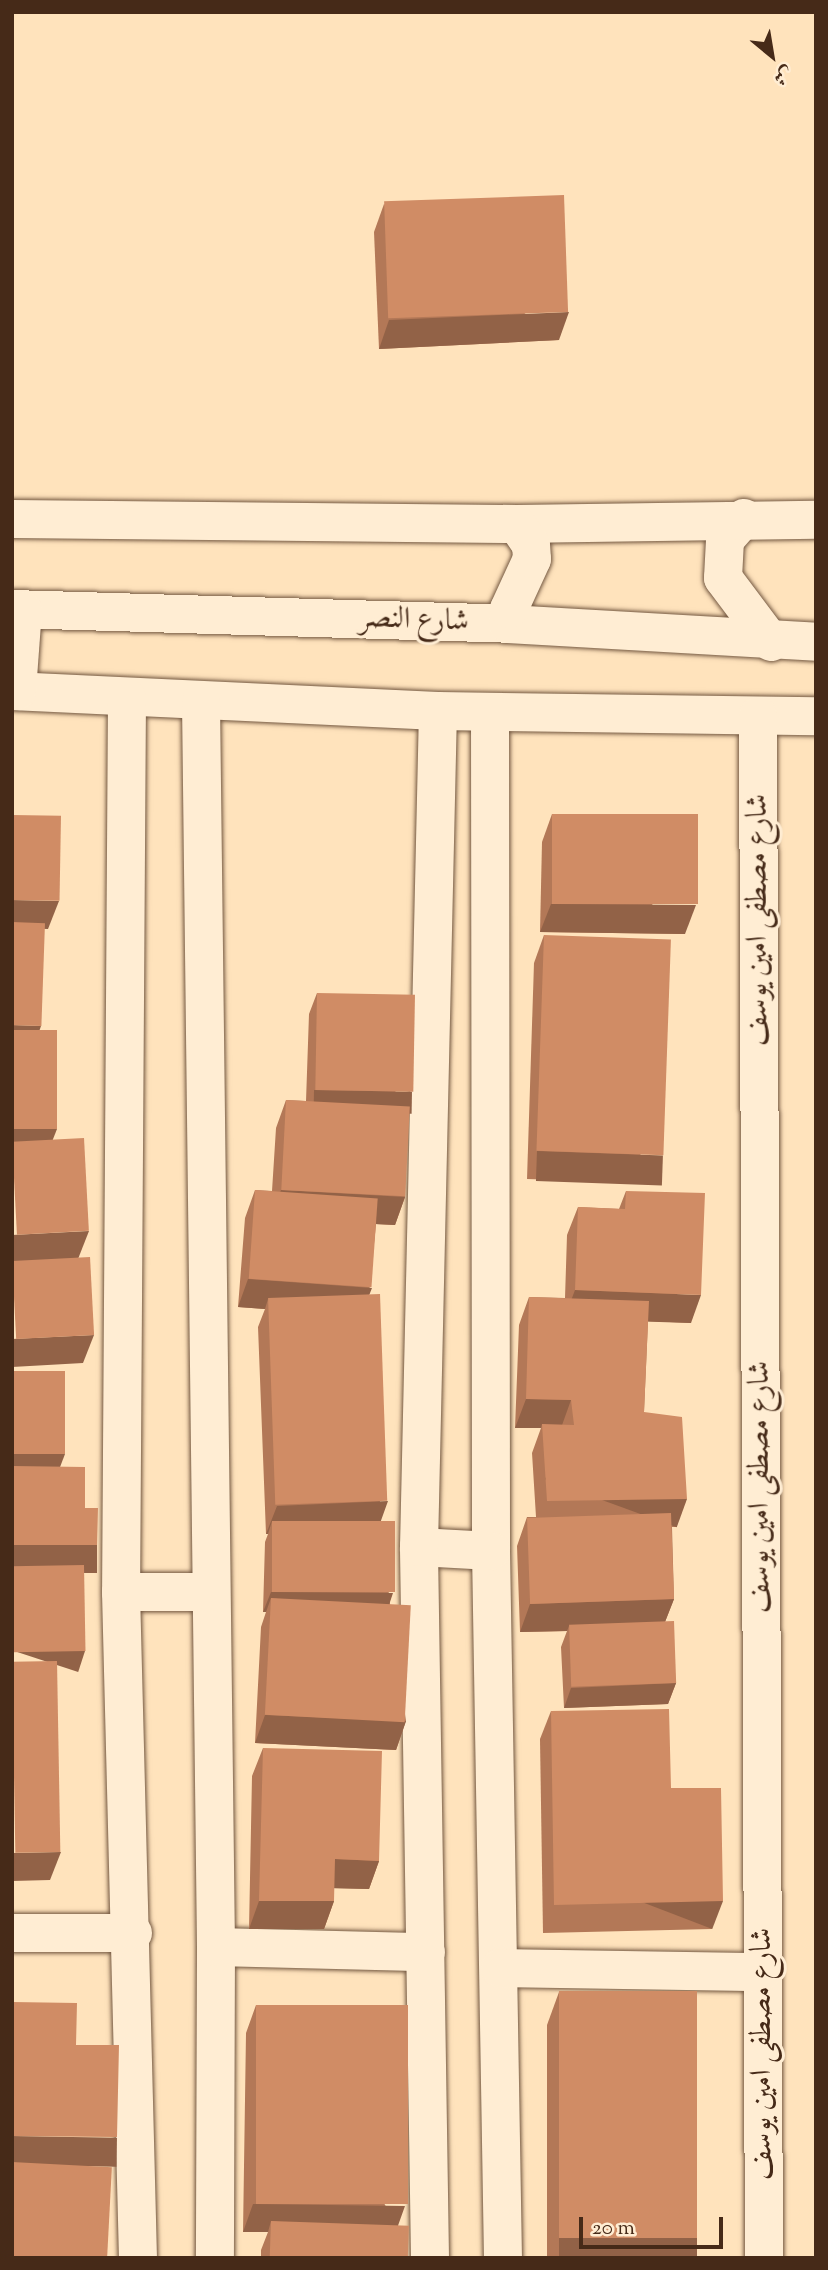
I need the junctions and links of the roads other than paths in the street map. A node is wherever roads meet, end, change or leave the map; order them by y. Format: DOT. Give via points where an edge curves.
graph roads {
  1 [pos="744,518"];
  2 [pos="12,519"];
  3 [pos="816,520"];
  4 [pos="517,524"];
  5 [pos="18,609"];
  6 [pos="508,624"];
  7 [pos="771,642"];
  8 [pos="816,642"];
  9 [pos="14,691"];
  10 [pos="128,698"];
  11 [pos="201,702"];
  12 [pos="438,711"];
  13 [pos="490,712"];
  14 [pos="758,716"];
  15 [pos="816,716"];
  16 [pos="419,1547"];
  17 [pos="491,1550"];
  18 [pos="121,1592"];
  19 [pos="211,1592"];
  20 [pos="12,1933"];
  21 [pos="133,1933"];
  22 [pos="216,1947"];
  23 [pos="426,1952"];
  24 [pos="500,1968"];
  25 [pos="762,1972"];
  26 [pos="138,2258"];
  27 [pos="215,2258"];
  28 [pos="430,2258"];
  29 [pos="503,2258"];
  30 [pos="764,2258"];
  1 -- 3 [label="street"];
  1 -- 4 [label="street"];
  1 -- 7 [label="street" via="725,540 723,578"];
  2 -- 4 [label="street"];
  4 -- 6 [label="street" via="531,544 532,559 509,609"];
  5 -- 6 [label="street, شارع النصر"];
  5 -- 9 [label="street"];
  6 -- 7 [label="street, شارع النصر"];
  7 -- 8 [label="street, شارع النصر"];
  9 -- 10 [label="street"];
  10 -- 11 [label="street"];
  10 -- 18 [label="street"];
  11 -- 12 [label="street"];
  11 -- 19 [label="street"];
  12 -- 13 [label="street"];
  12 -- 16 [label="street"];
  13 -- 14 [label="street"];
  13 -- 17 [label="street"];
  14 -- 15 [label="street"];
  14 -- 25 [label="street, شارع مصطفى امين يوسف"];
  16 -- 17 [label="street"];
  16 -- 23 [label="street"];
  17 -- 24 [label="street"];
  18 -- 19 [label="street"];
  18 -- 21 [label="street"];
  19 -- 22 [label="street"];
  20 -- 21 [label="street"];
  21 -- 26 [label="street"];
  22 -- 23 [label="street"];
  22 -- 27 [label="street"];
  23 -- 28 [label="street"];
  24 -- 25 [label="street"];
  24 -- 29 [label="street"];
  25 -- 30 [label="street, شارع مصطفى امين يوسف"];
}
